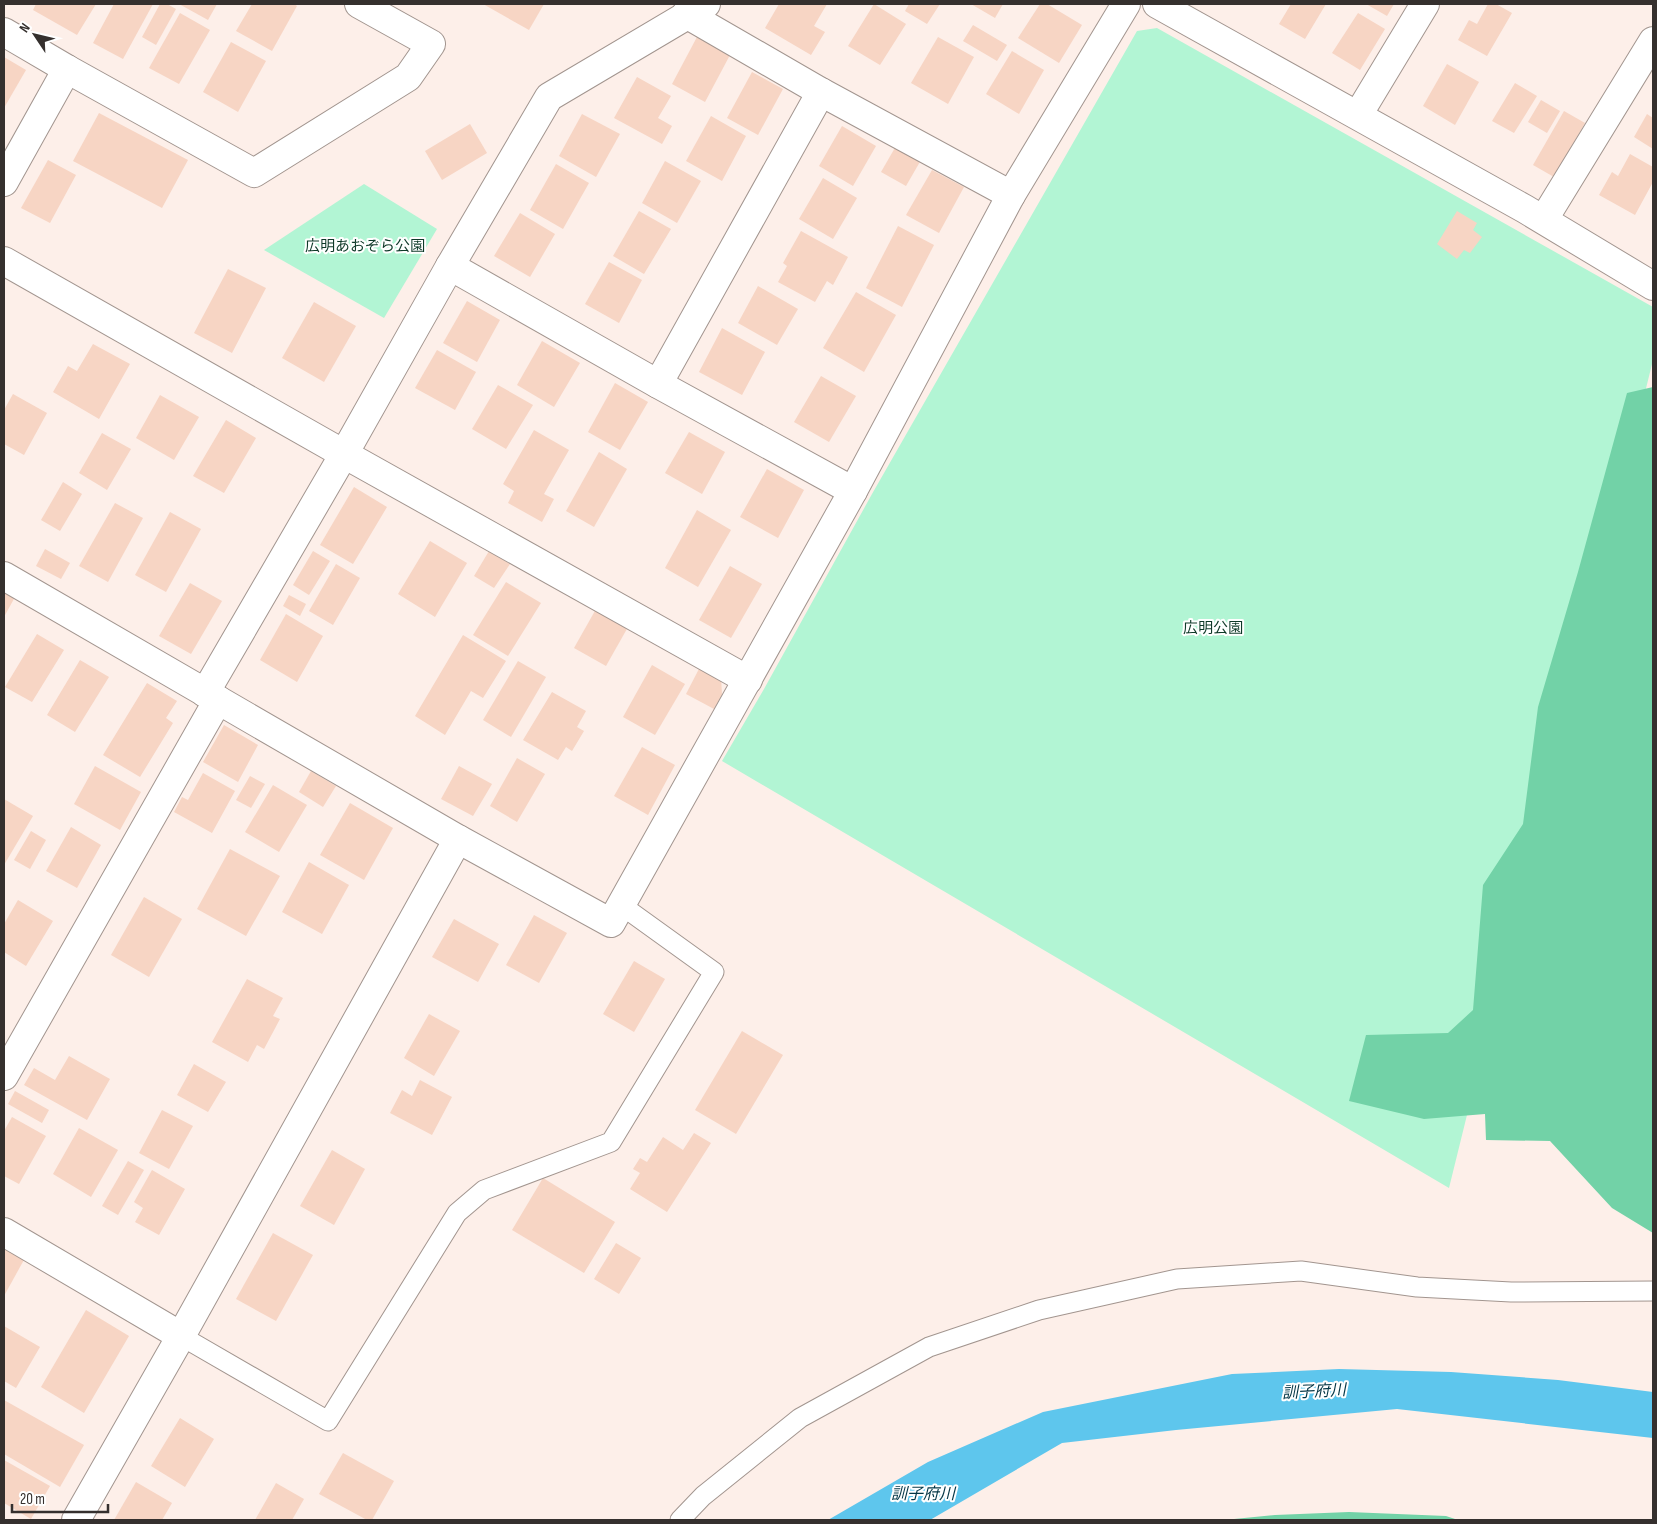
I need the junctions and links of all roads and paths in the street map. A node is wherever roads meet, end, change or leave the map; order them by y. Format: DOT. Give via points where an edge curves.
graph roads {
  1 [pos="359,4"];
  2 [pos="1126,4"];
  3 [pos="1157,4"];
  4 [pos="1425,4"];
  5 [pos="696,9"];
  6 [pos="4,32"];
  7 [pos="1653,41"];
  8 [pos="67,69"];
  9 [pos="821,92"];
  10 [pos="1358,115"];
  11 [pos="4,182"];
  12 [pos="1011,195"];
  13 [pos="1544,219"];
  14 [pos="4,261"];
  15 [pos="450,266"];
  16 [pos="1653,286"];
  17 [pos="658,384"];
  18 [pos="344,454"];
  19 [pos="853,491"];
  20 [pos="4,576"];
  21 [pos="748,680"];
  22 [pos="211,697"];
  23 [pos="458,839"];
  24 [pos="621,905"];
  25 [pos="4,1076"];
  26 [pos="4,1232"];
  27 [pos="1653,1291"];
  28 [pos="181,1336"];
  29 [pos="76,1520"];
  30 [pos="680,1520"];
  1 -- 8 [label="street" via="431,44 408,77 254,173"];
  2 -- 12 [label="street"];
  3 -- 10 [label="street"];
  4 -- 10 [label="street"];
  5 -- 9 [label="street"];
  5 -- 15 [label="street" via="549,97"];
  6 -- 8 [label="street"];
  7 -- 13 [label="street"];
  8 -- 11 [label="street"];
  9 -- 12 [label="street"];
  9 -- 17 [label="street"];
  10 -- 13 [label="street"];
  12 -- 19 [label="street"];
  13 -- 16 [label="street"];
  14 -- 18 [label="street"];
  15 -- 17 [label="street"];
  15 -- 18 [label="street"];
  17 -- 19 [label="street"];
  18 -- 21 [label="street"];
  18 -- 22 [label="street"];
  19 -- 21 [label="street"];
  20 -- 22 [label="street"];
  21 -- 24 [label="street"];
  22 -- 23 [label="street"];
  22 -- 25 [label="street"];
  23 -- 24 [label="street" via="611,923"];
  23 -- 28 [label="street"];
  24 -- 28 [label="lane" via="714,972 611,1142 484,1190 457,1213 328,1421"];
  26 -- 28 [label="street"];
  27 -- 30 [label="lane" via="1511,1292 1417,1287 1301,1271 1177,1280 1039,1310 929,1348 800,1418 703,1496"];
  28 -- 29 [label="street"];
}
